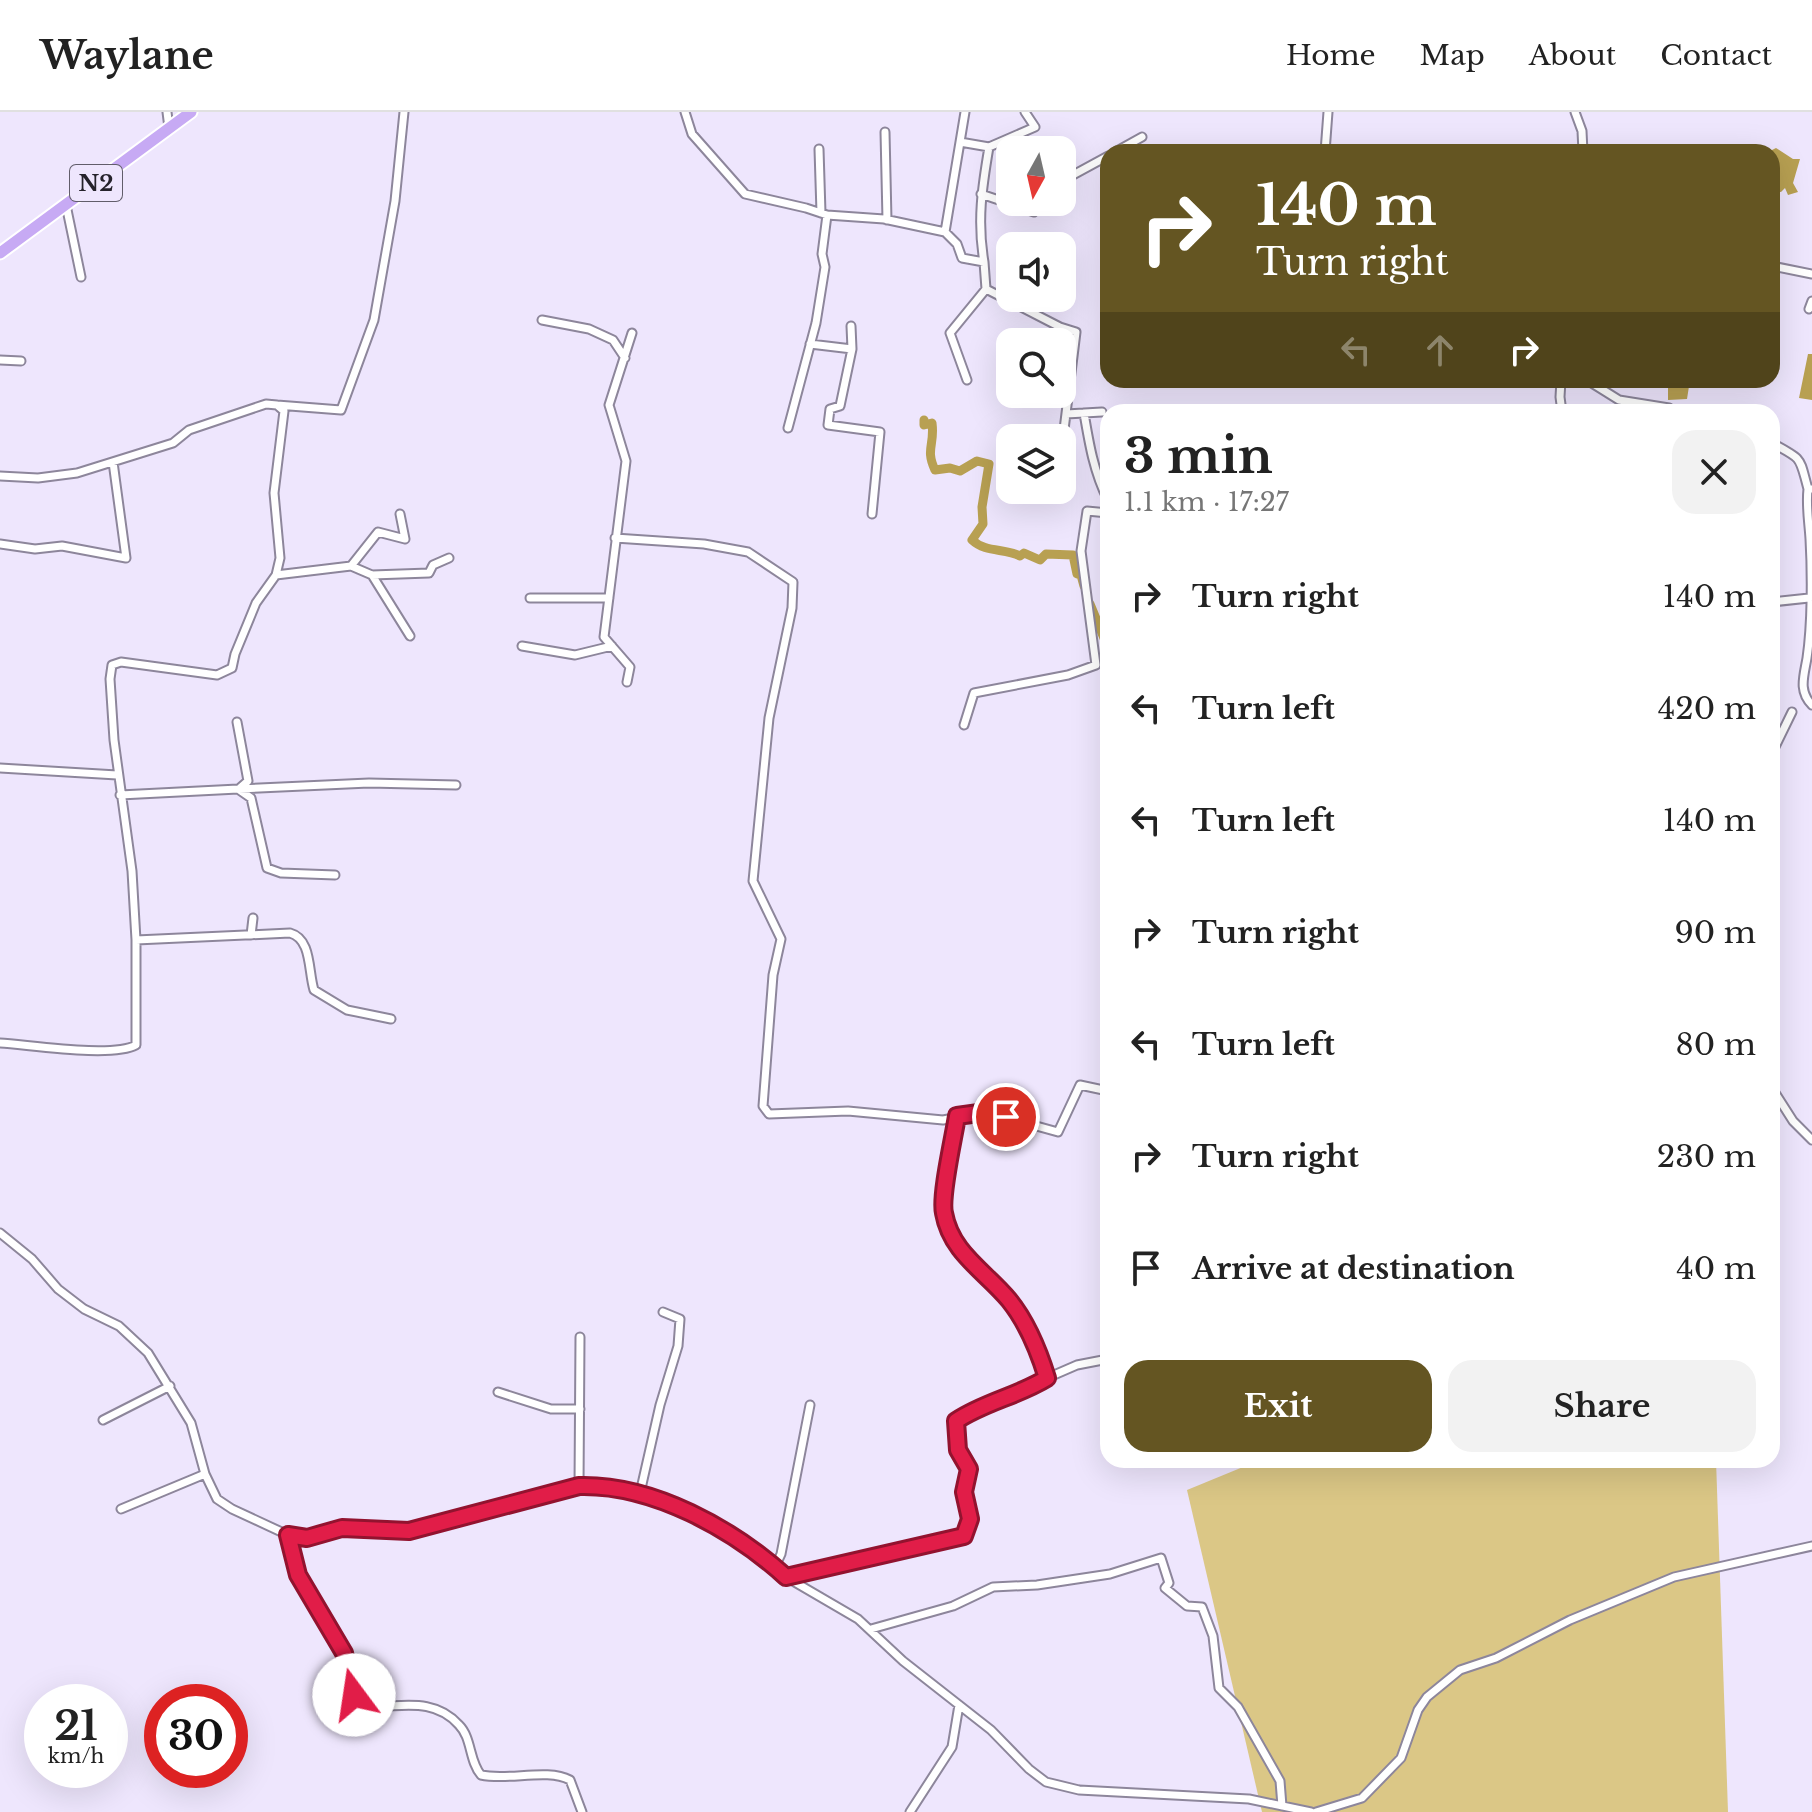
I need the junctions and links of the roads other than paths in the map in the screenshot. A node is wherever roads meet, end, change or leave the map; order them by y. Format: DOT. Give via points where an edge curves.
graph roads {
  1 [pos="167,112"];
  2 [pos="191,112"];
  3 [pos="404,112"];
  4 [pos="685,112"];
  5 [pos="965,112"];
  6 [pos="1025,112"];
  7 [pos="1328,112"];
  8 [pos="1575,112"];
  9 [pos="169,128"];
  10 [pos="885,132"];
  11 [pos="1142,137"];
  12 [pos="960,142"];
  13 [pos="1129,144"];
  14 [pos="1326,144"];
  15 [pos="1583,144"];
  16 [pos="989,147"];
  17 [pos="819,149"];
  18 [pos="1100,160"];
  19 [pos="1076,173"];
  20 [pos="981,194"];
  21 [pos="996,199"];
  22 [pos="66,205"];
  23 [pos="824,214"];
  24 [pos="887,220"];
  25 [pos="945,232"];
  26 [pos="0,253"];
  27 [pos="984,262"];
  28 [pos="1780,268"];
  29 [pos="1812,274"];
  30 [pos="81,277"];
  31 [pos="986,289"];
  32 [pos="542,320"];
  33 [pos="851,326"];
  34 [pos="1060,327"];
  35 [pos="632,333"];
  36 [pos="810,344"];
  37 [pos="852,349"];
  38 [pos="625,358"];
  39 [pos="0,360"];
  40 [pos="21,361"];
  41 [pos="967,380"];
  42 [pos="1600,388"];
  43 [pos="1644,404"];
  44 [pos="277,405"];
  45 [pos="1100,412"];
  46 [pos="1084,413"];
  47 [pos="1066,414"];
  48 [pos="1065,424"];
  49 [pos="788,428"];
  50 [pos="1780,448"];
  51 [pos="113,462"];
  52 [pos="0,476"];
  53 [pos="1100,484"];
  54 [pos="1810,489"];
  55 [pos="1100,512"];
  56 [pos="400,514"];
  57 [pos="872,514"];
  58 [pos="615,538"];
  59 [pos="0,544"];
  60 [pos="449,558"];
  61 [pos="351,566"];
  62 [pos="276,575"];
  63 [pos="372,575"];
  64 [pos="1811,586"];
  65 [pos="530,598"];
  66 [pos="609,598"];
  67 [pos="1809,598"];
  68 [pos="1780,601"];
  69 [pos="410,636"];
  70 [pos="522,646"];
  71 [pos="612,646"];
  72 [pos="627,682"];
  73 [pos="1812,705"];
  74 [pos="1792,712"];
  75 [pos="237,722"];
  76 [pos="964,725"];
  77 [pos="1780,737"];
  78 [pos="0,768"];
  79 [pos="117,775"];
  80 [pos="456,785"];
  81 [pos="238,789"];
  82 [pos="120,795"];
  83 [pos="335,875"];
  84 [pos="253,918"];
  85 [pos="251,935"];
  86 [pos="136,940"];
  87 [pos="391,1019"];
  88 [pos="0,1043"];
  89 [pos="1100,1089"];
  90 [pos="1780,1101"];
  91 [pos="957,1116"];
  92 [pos="1812,1140"];
  93 [pos="0,1233"];
  94 [pos="663,1312"];
  95 [pos="580,1337"];
  96 [pos="1100,1361"];
  97 [pos="1047,1378"];
  98 [pos="170,1386"];
  99 [pos="498,1392"];
  100 [pos="810,1405"];
  101 [pos="580,1409"];
  102 [pos="103,1420"];
  103 [pos="205,1474"];
  104 [pos="579,1486"];
  105 [pos="640,1493"];
  106 [pos="121,1509"];
  107 [pos="288,1535"];
  108 [pos="1812,1546"];
  109 [pos="775,1567"];
  110 [pos="786,1577"];
  111 [pos="871,1629"];
  112 [pos="959,1705"];
  113 [pos="1282,1806"];
  114 [pos="582,1812"];
  115 [pos="910,1812"];
  116 [pos="1314,1812"];
  1 -- 9 [label="street"];
  2 -- 9 [label="highway, N2"];
  3 -- 44 [label="street" via="374,320 341,410"];
  4 -- 23 [label="street" via="692,134 745,194"];
  5 -- 12 [label="street"];
  6 -- 16 [label="street" via="1035,127"];
  7 -- 14 [label="street"];
  8 -- 15 [label="street"];
  9 -- 22 [label="highway, N2"];
  10 -- 24 [label="street"];
  11 -- 13 [label="street"];
  12 -- 16 [label="street"];
  12 -- 25 [label="street"];
  16 -- 20 [label="street"];
  17 -- 23 [label="street"];
  18 -- 19 [label="street"];
  20 -- 21 [label="street"];
  20 -- 27 [label="street"];
  22 -- 26 [label="highway, N2"];
  22 -- 30 [label="street"];
  23 -- 24 [label="street"];
  23 -- 36 [label="street" via="825,267"];
  24 -- 25 [label="street"];
  25 -- 27 [label="street" via="962,258"];
  27 -- 31 [label="street"];
  28 -- 29 [label="street"];
  31 -- 34 [label="street"];
  31 -- 41 [label="street" via="950,333"];
  32 -- 38 [label="street" via="589,329 613,340"];
  33 -- 37 [label="street"];
  34 -- 47 [label="street" via="1076,332"];
  35 -- 38 [label="street"];
  36 -- 37 [label="street"];
  36 -- 49 [label="street"];
  37 -- 57 [label="street" via="840,406 830,409 828,425 880,432"];
  38 -- 58 [label="street" via="609,405 626,461"];
  39 -- 40 [label="street"];
  42 -- 43 [label="street" via="1619,400"];
  44 -- 51 [label="street" via="189,430 173,443"];
  44 -- 62 [label="street" via="284,411 274,493 280,558"];
  45 -- 46 [label="street"];
  46 -- 47 [label="street"];
  46 -- 53 [label="street"];
  47 -- 48 [label="street"];
  50 -- 54 [label="street" via="1801,462"];
  51 -- 52 [label="street" via="38,478"];
  51 -- 59 [label="street" via="126,558 62,546"];
  54 -- 64 [label="street" via="1806,503"];
  55 -- 76 [label="street" via="1087,511 1081,551 1096,665 974,693"];
  56 -- 61 [label="street" via="405,539 378,532"];
  58 -- 66 [label="street"];
  58 -- 91 [label="street" via="748,552 793,582 769,718 753,881 781,939 773,975 763,1106 769,1114 848,1111 943,1120"];
  60 -- 63 [label="street" via="429,573"];
  61 -- 62 [label="street"];
  61 -- 63 [label="street"];
  62 -- 79 [label="street" via="256,603 226,673 112,665"];
  63 -- 69 [label="street"];
  64 -- 67 [label="street"];
  65 -- 66 [label="street"];
  66 -- 71 [label="street" via="604,637"];
  67 -- 68 [label="street"];
  67 -- 73 [label="street" via="1802,687"];
  70 -- 71 [label="street" via="575,655"];
  71 -- 72 [label="street" via="630,667"];
  74 -- 77 [label="street"];
  75 -- 81 [label="street" via="248,781"];
  78 -- 79 [label="street"];
  79 -- 82 [label="street"];
  80 -- 81 [label="street"];
  81 -- 82 [label="street"];
  81 -- 83 [label="street" via="251,798 267,868"];
  82 -- 86 [label="street"];
  84 -- 85 [label="street"];
  85 -- 86 [label="street"];
  85 -- 87 [label="street" via="299,935 314,990 347,1010"];
  86 -- 88 [label="street" via="136,1045 103,1050"];
  89 -- 91 [label="street" via="1080,1085 1058,1132 986,1112"];
  90 -- 92 [label="street"];
  91 -- 97 [label="street" via="943,1210 952,1240 1010,1302"];
  93 -- 98 [label="street" via="58,1289 119,1326 148,1353"];
  94 -- 105 [label="street" via="680,1319 678,1346"];
  95 -- 101 [label="street"];
  96 -- 97 [label="street"];
  97 -- 110 [label="street" via="956,1421 958,1450 969,1469 964,1492 970,1519 964,1536"];
  98 -- 102 [label="street"];
  98 -- 103 [label="street" via="191,1423"];
  99 -- 101 [label="street" via="551,1409"];
  100 -- 109 [label="street"];
  101 -- 104 [label="street"];
  103 -- 106 [label="street"];
  103 -- 107 [label="street" via="217,1499"];
  104 -- 105 [label="street"];
  104 -- 107 [label="street" via="409,1531 342,1528 307,1538"];
  105 -- 109 [label="street" via="724,1529"];
  107 -- 114 [label="street" via="298,1575 344,1653 354,1695 362,1703 432,1707 460,1725 481,1775 559,1774 570,1780"];
  108 -- 116 [label="street" via="1674,1577 1460,1670 1427,1697 1401,1758 1362,1798"];
  109 -- 110 [label="street"];
  110 -- 111 [label="street"];
  111 -- 112 [label="street"];
  111 -- 113 [label="street" via="953,1606 993,1587 1110,1574 1161,1558 1169,1583 1165,1588 1187,1606 1202,1607 1213,1636 1219,1688 1238,1707 1280,1781"];
  112 -- 113 [label="street" via="1046,1782 1079,1790 1249,1799"];
  112 -- 115 [label="street" via="952,1747"];
  113 -- 116 [label="street"];
}
